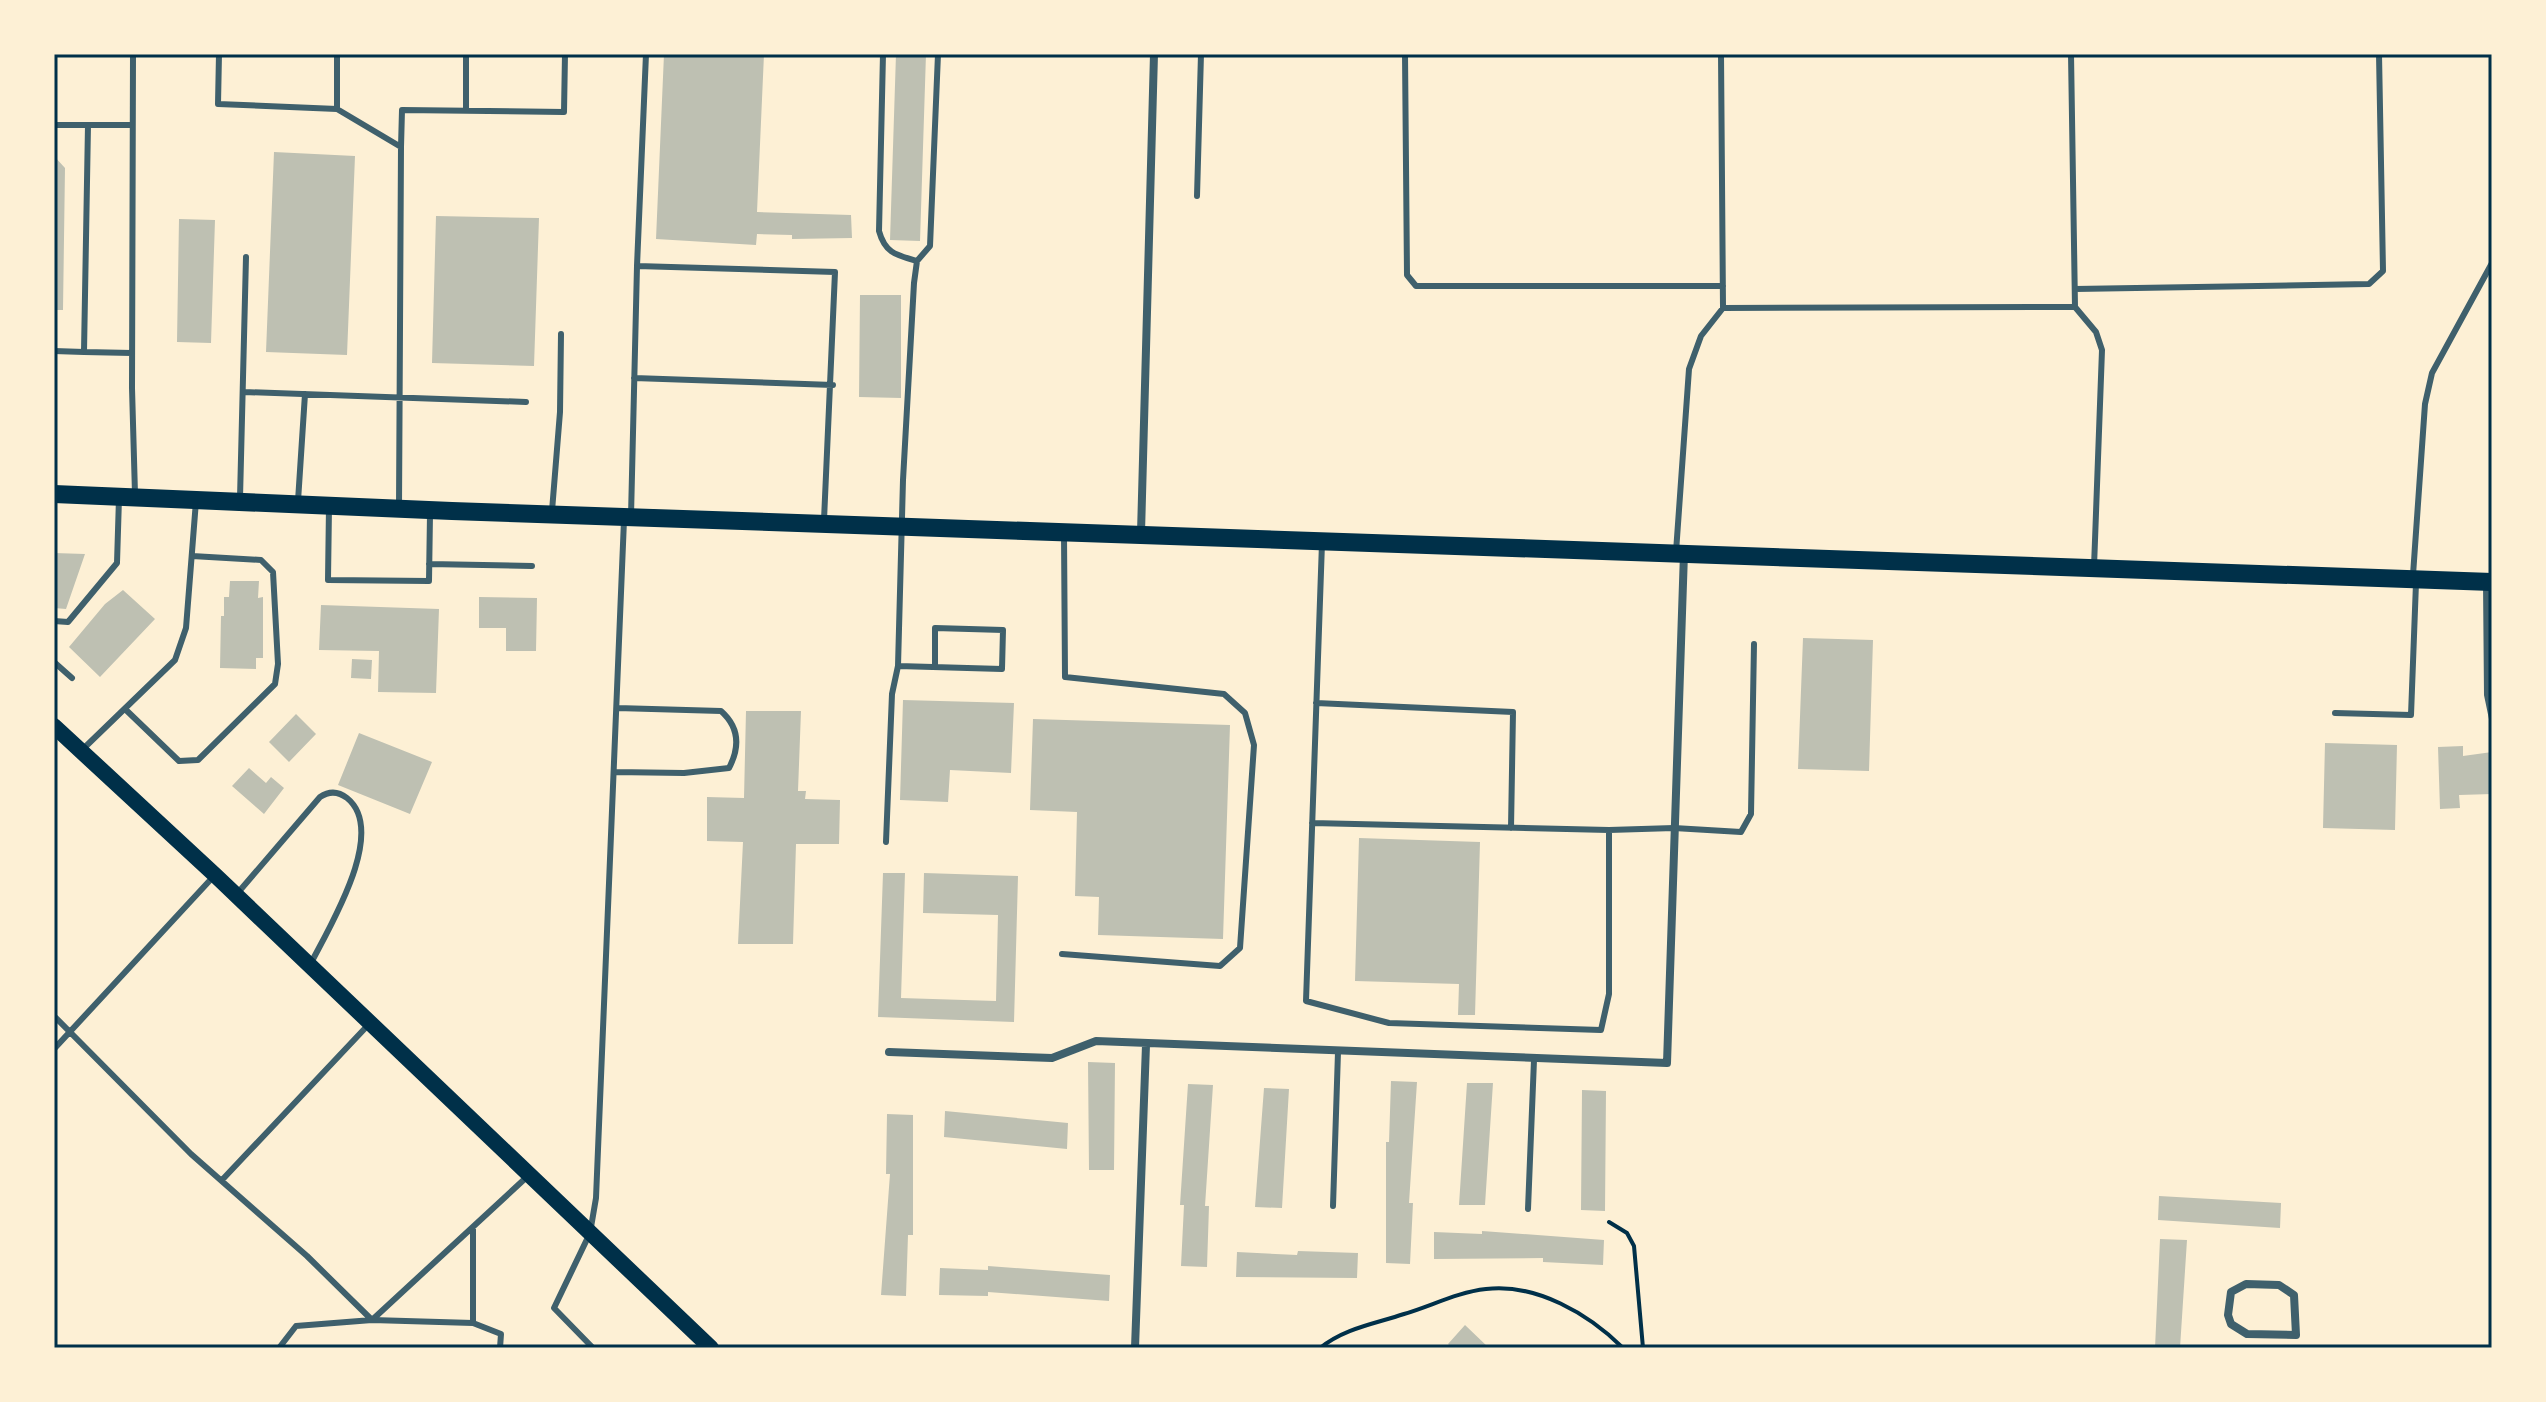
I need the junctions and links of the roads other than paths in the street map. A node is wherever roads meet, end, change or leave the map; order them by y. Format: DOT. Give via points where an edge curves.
graph roads {
  1 [pos="133,54"];
  2 [pos="219,54"];
  3 [pos="337,54"];
  4 [pos="466,54"];
  5 [pos="565,54"];
  6 [pos="646,54"];
  7 [pos="883,54"];
  8 [pos="938,54"];
  9 [pos="1154,54"];
  10 [pos="1201,54"];
  11 [pos="1405,54"];
  12 [pos="1727,54"];
  13 [pos="2071,54"];
  14 [pos="2379,54"];
  15 [pos="1721,57"];
  16 [pos="337,109"];
  17 [pos="466,110"];
  18 [pos="54,125"];
  19 [pos="88,125"];
  20 [pos="132,125"];
  21 [pos="401,147"];
  22 [pos="1197,196"];
  23 [pos="246,257"];
  24 [pos="917,261"];
  25 [pos="2492,263"];
  26 [pos="637,266"];
  27 [pos="1723,286"];
  28 [pos="2075,289"];
  29 [pos="2075,307"];
  30 [pos="1723,308"];
  31 [pos="561,334"];
  32 [pos="54,351"];
  33 [pos="84,352"];
  34 [pos="132,353"];
  35 [pos="634,378"];
  36 [pos="833,385"];
  37 [pos="244,392"];
  38 [pos="305,394"];
  39 [pos="401,397"];
  40 [pos="526,402"];
  41 [pos="54,494"];
  42 [pos="127,497"];
  43 [pos="196,500"];
  44 [pos="240,502"];
  45 [pos="298,505"];
  46 [pos="329,506"];
  47 [pos="399,509"];
  48 [pos="431,510"];
  49 [pos="551,514"];
  50 [pos="628,517"];
  51 [pos="824,523"];
  52 [pos="902,525"];
  53 [pos="1064,531"];
  54 [pos="1141,533"];
  55 [pos="1322,540"];
  56 [pos="1680,553"];
  57 [pos="192,556"];
  58 [pos="429,564"];
  59 [pos="532,566"];
  60 [pos="2094,567"];
  61 [pos="2414,579"];
  62 [pos="2489,582"];
  63 [pos="54,621"];
  64 [pos="1754,644"];
  65 [pos="54,662"];
  66 [pos="898,666"];
  67 [pos="935,667"];
  68 [pos="72,678"];
  69 [pos="1316,703"];
  70 [pos="617,708"];
  71 [pos="125,709"];
  72 [pos="2335,713"];
  73 [pos="2492,719"];
  74 [pos="54,726"];
  75 [pos="80,751"];
  76 [pos="614,772"];
  77 [pos="1312,823"];
  78 [pos="1511,828"];
  79 [pos="1674,828"];
  80 [pos="1609,830"];
  81 [pos="886,842"];
  82 [pos="215,875"];
  83 [pos="236,895"];
  84 [pos="1062,954"];
  85 [pos="310,966"];
  86 [pos="54,1016"];
  87 [pos="370,1023"];
  88 [pos="68,1031"];
  89 [pos="1146,1045"];
  90 [pos="54,1049"];
  91 [pos="889,1052"];
  92 [pos="1338,1052"];
  93 [pos="1534,1060"];
  94 [pos="529,1175"];
  95 [pos="222,1180"];
  96 [pos="1333,1206"];
  97 [pos="1528,1209"];
  98 [pos="473,1227"];
  99 [pos="590,1233"];
  100 [pos="372,1320"];
  101 [pos="473,1323"];
  102 [pos="2296,1335"];
  103 [pos="701,1345"];
  104 [pos="279,1348"];
  105 [pos="500,1348"];
  106 [pos="593,1348"];
  107 [pos="1135,1348"];
  108 [pos="2296,1348"];
  1 -- 20 [label="lane"];
  2 -- 16 [label="lane" via="218,104"];
  3 -- 16 [label="lane"];
  4 -- 17 [label="lane"];
  5 -- 17 [label="lane" via="564,112"];
  6 -- 26 [label="lane"];
  7 -- 24 [label="lane" via="879,231 892,254"];
  8 -- 24 [label="lane" via="930,246"];
  9 -- 54 [label="street"];
  10 -- 22 [label="lane"];
  11 -- 27 [label="lane" via="1407,275 1416,286"];
  12 -- 15 [label="lane"];
  13 -- 28 [label="lane"];
  14 -- 28 [label="lane" via="2383,271 2369,284"];
  15 -- 27 [label="lane"];
  16 -- 21 [label="lane"];
  17 -- 21 [label="lane" via="402,110"];
  18 -- 19 [label="lane"];
  19 -- 20 [label="lane"];
  19 -- 33 [label="lane"];
  20 -- 34 [label="lane"];
  21 -- 39 [label="lane"];
  23 -- 37 [label="lane"];
  24 -- 52 [label="lane"];
  25 -- 61 [label="lane" via="2432,373 2425,404"];
  26 -- 35 [label="lane"];
  26 -- 36 [label="lane" via="835,272"];
  27 -- 30 [label="lane"];
  28 -- 29 [label="lane"];
  29 -- 30 [label="lane"];
  29 -- 60 [label="lane" via="2096,332 2102,350"];
  30 -- 56 [label="lane" via="1701,336 1689,369"];
  31 -- 49 [label="lane"];
  32 -- 33 [label="lane"];
  33 -- 34 [label="lane"];
  34 -- 42 [label="lane"];
  35 -- 36 [label="lane"];
  35 -- 50 [label="lane"];
  36 -- 51 [label="lane"];
  37 -- 38 [label="lane"];
  37 -- 44 [label="lane"];
  38 -- 39 [label="lane"];
  38 -- 45 [label="lane"];
  39 -- 40 [label="lane"];
  39 -- 47 [label="lane"];
  41 -- 42 [label="main road"];
  42 -- 43 [label="main road"];
  42 -- 63 [label="lane" via="117,563 68,622"];
  43 -- 44 [label="main road"];
  43 -- 57 [label="lane"];
  44 -- 45 [label="main road"];
  45 -- 46 [label="main road"];
  46 -- 47 [label="main road"];
  46 -- 58 [label="lane" via="328,580 429,581"];
  47 -- 48 [label="main road"];
  48 -- 49 [label="main road"];
  48 -- 58 [label="lane"];
  49 -- 50 [label="main road"];
  50 -- 51 [label="main road"];
  50 -- 70 [label="lane"];
  51 -- 52 [label="main road"];
  52 -- 53 [label="main road"];
  52 -- 66 [label="lane"];
  53 -- 54 [label="main road"];
  53 -- 84 [label="lane" via="1065,677 1224,694 1245,713 1254,745 1240,948 1220,966"];
  54 -- 55 [label="main road"];
  55 -- 56 [label="main road"];
  55 -- 69 [label="lane"];
  56 -- 60 [label="main road"];
  56 -- 79 [label="street"];
  57 -- 71 [label="lane" via="186,628 175,660"];
  57 -- 71 [label="lane" via="261,560 273,572 275,684 198,760 179,761"];
  58 -- 59 [label="lane"];
  60 -- 61 [label="main road"];
  61 -- 62 [label="main road"];
  61 -- 72 [label="lane" via="2411,715"];
  62 -- 73 [label="lane" via="2487,695"];
  64 -- 79 [label="lane" via="1751,814 1741,832"];
  65 -- 68 [label="lane"];
  66 -- 67 [label="lane"];
  66 -- 81 [label="lane" via="892,694"];
  67 -- 67 [label="lane" via="1002,669 1003,630 935,628"];
  69 -- 77 [label="lane"];
  69 -- 78 [label="lane" via="1513,712"];
  70 -- 76 [label="lane"];
  70 -- 76 [label="lane" via="721,711 734,728 737,754 729,768 711,772"];
  71 -- 75 [label="lane"];
  74 -- 75 [label="main road"];
  75 -- 82 [label="main road"];
  76 -- 99 [label="lane" via="597,1190"];
  77 -- 78 [label="lane"];
  77 -- 80 [label="lane" via="1306,1001 1389,1023 1601,1030 1609,994"];
  78 -- 80 [label="lane"];
  79 -- 80 [label="lane"];
  79 -- 93 [label="street" via="1667,1063"];
  82 -- 83 [label="main road"];
  82 -- 88 [label="lane"];
  83 -- 85 [label="main road"];
  83 -- 85 [label="lane" via="320,797 341,793 356,805 363,820 351,885"];
  85 -- 87 [label="main road"];
  86 -- 88 [label="lane"];
  87 -- 94 [label="main road"];
  87 -- 95 [label="lane"];
  88 -- 90 [label="lane"];
  88 -- 95 [label="lane"];
  89 -- 91 [label="street" via="1096,1041 1052,1058"];
  89 -- 92 [label="street"];
  89 -- 107 [label="street"];
  92 -- 93 [label="street"];
  92 -- 96 [label="lane"];
  93 -- 97 [label="lane"];
  94 -- 98 [label="lane"];
  94 -- 99 [label="main road"];
  95 -- 100 [label="lane"];
  98 -- 100 [label="lane"];
  98 -- 101 [label="lane"];
  99 -- 103 [label="main road"];
  99 -- 106 [label="lane" via="554,1308"];
  100 -- 101 [label="lane"];
  100 -- 104 [label="lane" via="296,1326"];
  101 -- 105 [label="lane" via="501,1334"];
  102 -- 102 [label="street" via="2237,1331 2228,1315 2231,1292 2246,1284 2287,1288 2296,1303"];
  102 -- 108 [label="street"];
}
